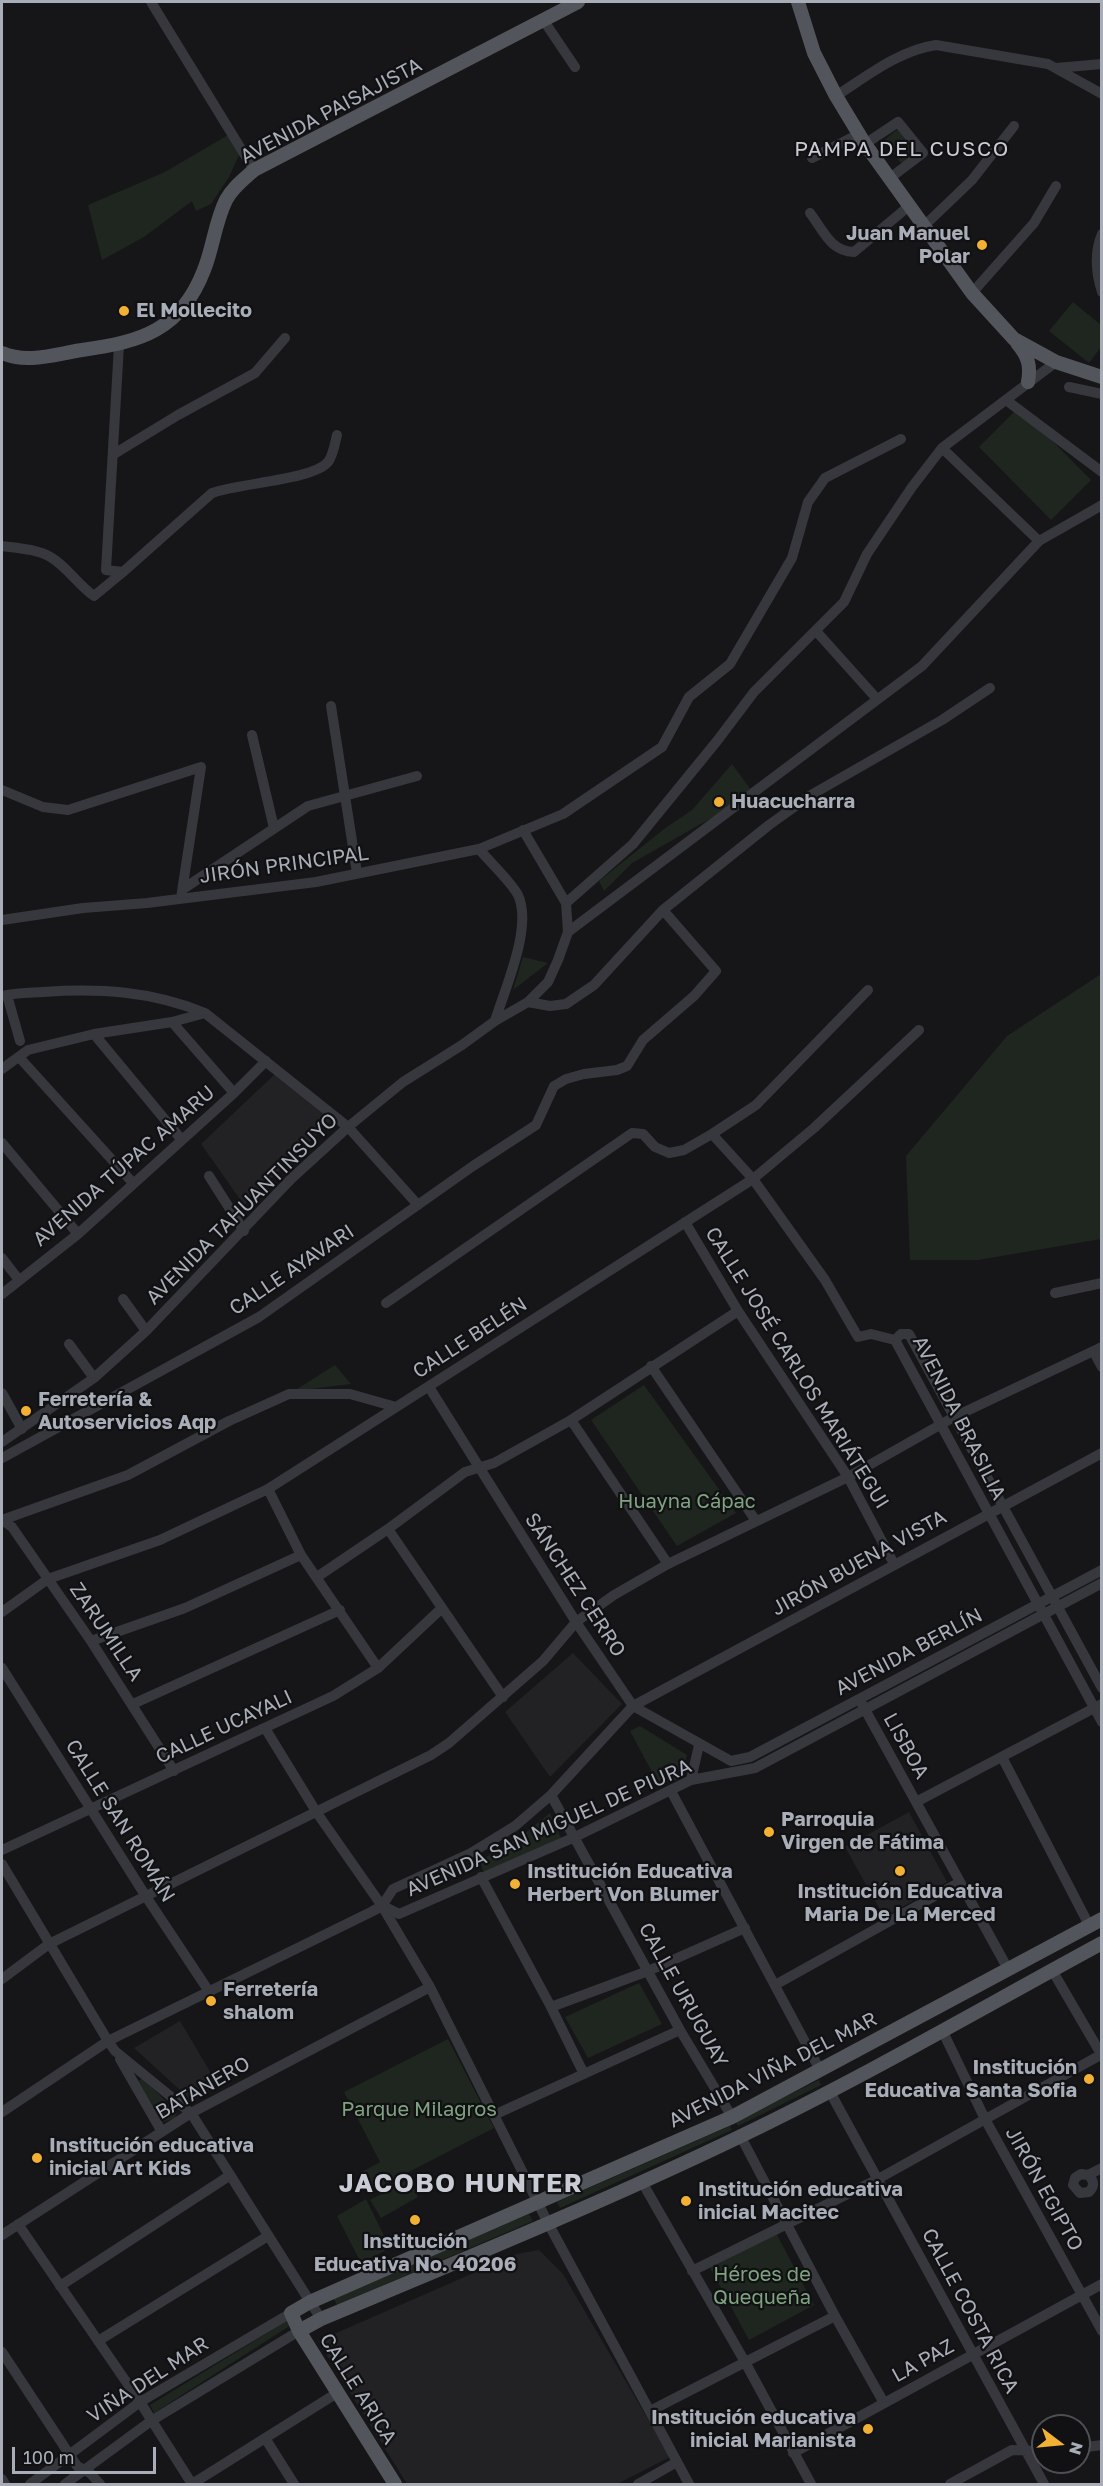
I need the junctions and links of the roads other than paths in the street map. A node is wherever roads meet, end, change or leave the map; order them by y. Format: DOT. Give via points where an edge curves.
graph roads {
  1 [pos="152,2"];
  2 [pos="578,2"];
  3 [pos="798,2"];
  4 [pos="544,21"];
  5 [pos="1101,64"];
  6 [pos="575,67"];
  7 [pos="1055,69"];
  8 [pos="1101,94"];
  9 [pos="836,96"];
  10 [pos="1014,126"];
  11 [pos="862,139"];
  12 [pos="812,158"];
  13 [pos="254,171"];
  14 [pos="890,178"];
  15 [pos="1056,186"];
  16 [pos="909,206"];
  17 [pos="810,213"];
  18 [pos="924,226"];
  19 [pos="1101,234"];
  20 [pos="1101,292"];
  21 [pos="972,293"];
  22 [pos="285,338"];
  23 [pos="1014,339"];
  24 [pos="119,345"];
  25 [pos="2,352"];
  26 [pos="1056,362"];
  27 [pos="1101,377"];
  28 [pos="1028,382"];
  29 [pos="1069,387"];
  30 [pos="1101,394"];
  31 [pos="1006,400"];
  32 [pos="337,435"];
  33 [pos="901,439"];
  34 [pos="942,448"];
  35 [pos="114,454"];
  36 [pos="1101,472"];
  37 [pos="1101,506"];
  38 [pos="1039,541"];
  39 [pos="2,546"];
  40 [pos="123,572"];
  41 [pos="816,631"];
  42 [pos="990,688"];
  43 [pos="877,699"];
  44 [pos="331,706"];
  45 [pos="252,735"];
  46 [pos="417,776"];
  47 [pos="2,790"];
  48 [pos="346,795"];
  49 [pos="274,828"];
  50 [pos="523,830"];
  51 [pos="479,849"];
  52 [pos="357,873"];
  53 [pos="182,893"];
  54 [pos="566,903"];
  55 [pos="663,910"];
  56 [pos="2,920"];
  57 [pos="568,932"];
  58 [pos="868,990"];
  59 [pos="4,996"];
  60 [pos="528,1002"];
  61 [pos="205,1013"];
  62 [pos="495,1021"];
  63 [pos="172,1022"];
  64 [pos="919,1030"];
  65 [pos="94,1034"];
  66 [pos="20,1041"];
  67 [pos="19,1057"];
  68 [pos="266,1061"];
  69 [pos="2,1069"];
  70 [pos="234,1093"];
  71 [pos="348,1127"];
  72 [pos="712,1134"];
  73 [pos="182,1139"];
  74 [pos="2,1143"];
  75 [pos="209,1176"];
  76 [pos="753,1179"];
  77 [pos="133,1183"];
  78 [pos="418,1205"];
  79 [pos="685,1222"];
  80 [pos="244,1231"];
  81 [pos="78,1234"];
  82 [pos="2,1258"];
  83 [pos="18,1280"];
  84 [pos="1101,1283"];
  85 [pos="2,1293"];
  86 [pos="1055,1293"];
  87 [pos="123,1299"];
  88 [pos="387,1303"];
  89 [pos="738,1311"];
  90 [pos="146,1331"];
  91 [pos="895,1341"];
  92 [pos="69,1344"];
  93 [pos="1099,1351"];
  94 [pos="651,1366"];
  95 [pos="1101,1367"];
  96 [pos="94,1378"];
  97 [pos="429,1387"];
  98 [pos="2,1393"];
  99 [pos="396,1407"];
  100 [pos="954,1417"];
  101 [pos="571,1420"];
  102 [pos="941,1425"];
  103 [pos="22,1429"];
  104 [pos="2,1442"];
  105 [pos="1101,1453"];
  106 [pos="2,1458"];
  107 [pos="480,1467"];
  108 [pos="848,1478"];
  109 [pos="268,1489"];
  110 [pos="1002,1506"];
  111 [pos="988,1513"];
  112 [pos="2,1520"];
  113 [pos="756,1521"];
  114 [pos="388,1529"];
  115 [pos="301,1555"];
  116 [pos="668,1564"];
  117 [pos="894,1564"];
  118 [pos="1101,1570"];
  119 [pos="316,1577"];
  120 [pos="48,1579"];
  121 [pos="1101,1583"];
  122 [pos="1052,1596"];
  123 [pos="1037,1604"];
  124 [pos="1058,1607"];
  125 [pos="442,1608"];
  126 [pos="340,1610"];
  127 [pos="2,1612"];
  128 [pos="1043,1614"];
  129 [pos="576,1622"];
  130 [pos="91,1641"];
  131 [pos="2,1668"];
  132 [pos="378,1668"];
  133 [pos="1101,1688"];
  134 [pos="503,1697"];
  135 [pos="133,1704"];
  136 [pos="862,1704"];
  137 [pos="633,1706"];
  138 [pos="1098,1706"];
  139 [pos="1101,1722"];
  140 [pos="265,1728"];
  141 [pos="699,1745"];
  142 [pos="1002,1756"];
  143 [pos="731,1761"];
  144 [pos="174,1771"];
  145 [pos="733,1774"];
  146 [pos="691,1780"];
  147 [pos="671,1791"];
  148 [pos="551,1794"];
  149 [pos="916,1802"];
  150 [pos="92,1809"];
  151 [pos="317,1813"];
  152 [pos="575,1837"];
  153 [pos="2,1850"];
  154 [pos="2,1864"];
  155 [pos="481,1877"];
  156 [pos="960,1882"];
  157 [pos="145,1895"];
  158 [pos="382,1906"];
  159 [pos="1095,1922"];
  160 [pos="745,1928"];
  161 [pos="1101,1943"];
  162 [pos="50,1944"];
  163 [pos="1008,1969"];
  164 [pos="1052,1970"];
  165 [pos="648,1971"];
  166 [pos="2,1979"];
  167 [pos="775,1985"];
  168 [pos="430,1987"];
  169 [pos="210,1993"];
  170 [pos="551,2007"];
  171 [pos="680,2030"];
  172 [pos="942,2030"];
  173 [pos="112,2046"];
  174 [pos="1101,2054"];
  175 [pos="820,2070"];
  176 [pos="584,2074"];
  177 [pos="830,2092"];
  178 [pos="2,2112"];
  179 [pos="191,2113"];
  180 [pos="494,2115"];
  181 [pos="732,2117"];
  182 [pos="985,2119"];
  183 [pos="162,2132"];
  184 [pos="741,2136"];
  185 [pos="1101,2168"];
  186 [pos="1088,2175"];
  187 [pos="229,2176"];
  188 [pos="878,2179"];
  189 [pos="642,2182"];
  190 [pos="537,2202"];
  191 [pos="548,2223"];
  192 [pos="786,2223"];
  193 [pos="18,2224"];
  194 [pos="2,2235"];
  195 [pos="268,2236"];
  196 [pos="692,2271"];
  197 [pos="1101,2284"];
  198 [pos="60,2286"];
  199 [pos="1082,2295"];
  200 [pos="310,2302"];
  201 [pos="291,2313"];
  202 [pos="835,2316"];
  203 [pos="321,2319"];
  204 [pos="299,2331"];
  205 [pos="1101,2331"];
  206 [pos="98,2341"];
  207 [pos="2,2352"];
  208 [pos="973,2354"];
  209 [pos="745,2362"];
  210 [pos="337,2392"];
  211 [pos="140,2402"];
  212 [pos="884,2403"];
  213 [pos="650,2411"];
  214 [pos="151,2421"];
  215 [pos="265,2438"];
  216 [pos="1025,2450"];
  217 [pos="1031,2450"];
  218 [pos="793,2453"];
  219 [pos="69,2455"];
  220 [pos="677,2462"];
  221 [pos="85,2470"];
  222 [pos="2,2479"];
  223 [pos="5,2484"];
  224 [pos="30,2484"];
  225 [pos="65,2484"];
  226 [pos="100,2484"];
  227 [pos="192,2484"];
  228 [pos="294,2484"];
  229 [pos="395,2484"];
  230 [pos="638,2484"];
  231 [pos="689,2484"];
  232 [pos="811,2484"];
  233 [pos="950,2484"];
  234 [pos="1044,2484"];
  1 -- 13 [label="street"];
  2 -- 4 [label="main road, AVENIDA PAISAJISTA"];
  3 -- 9 [label="main road" via="814,53"];
  4 -- 6 [label="street"];
  4 -- 13 [label="main road, AVENIDA PAISAJISTA"];
  5 -- 7 [label="street"];
  7 -- 8 [label="street"];
  7 -- 9 [label="street" via="1048,64 936,45 903,55"];
  9 -- 11 [label="main road"];
  10 -- 18 [label="street" via="972,180"];
  11 -- 12 [label="street"];
  11 -- 14 [label="main road"];
  11 -- 14 [label="street" via="898,122 923,153"];
  13 -- 24 [label="main road, AVENIDA PAISAJISTA" via="225,201 204,272 187,302 163,328"];
  14 -- 16 [label="main road"];
  15 -- 21 [label="street" via="1034,224"];
  16 -- 17 [label="street" via="854,252 841,251 831,243"];
  16 -- 18 [label="main road"];
  18 -- 21 [label="main road"];
  19 -- 20 [label="street" via="1096,270"];
  21 -- 23 [label="main road"];
  22 -- 35 [label="street" via="255,373"];
  23 -- 26 [label="main road"];
  23 -- 28 [label="main road" via="1027,355"];
  24 -- 25 [label="main road, AVENIDA PAISAJISTA" via="33,359"];
  24 -- 35 [label="street"];
  26 -- 27 [label="main road"];
  26 -- 28 [label="street"];
  28 -- 31 [label="street"];
  29 -- 30 [label="street"];
  31 -- 34 [label="street"];
  31 -- 36 [label="street"];
  32 -- 40 [label="street" via="330,461 315,472 212,493"];
  33 -- 50 [label="street, JIRÓN PRINCIPAL" via="825,478 808,502 792,558 730,664 689,697 662,747 563,813"];
  34 -- 38 [label="street"];
  34 -- 41 [label="street" via="867,554 844,602"];
  35 -- 40 [label="street" via="106,570"];
  37 -- 38 [label="street"];
  38 -- 43 [label="street" via="922,666"];
  39 -- 40 [label="street" via="40,552 52,558 94,596"];
  41 -- 43 [label="street"];
  41 -- 54 [label="street" via="754,692 633,844"];
  42 -- 55 [label="street" via="811,795"];
  43 -- 57 [label="street"];
  44 -- 48 [label="street"];
  45 -- 49 [label="street"];
  46 -- 48 [label="street"];
  47 -- 53 [label="street" via="43,807 68,810 201,767"];
  48 -- 49 [label="street" via="308,806"];
  48 -- 52 [label="street"];
  49 -- 53 [label="street"];
  50 -- 51 [label="street, JIRÓN PRINCIPAL"];
  50 -- 54 [label="street"];
  51 -- 52 [label="street, JIRÓN PRINCIPAL"];
  51 -- 62 [label="street" via="518,896 522,922 520,943"];
  52 -- 53 [label="street, JIRÓN PRINCIPAL" via="316,882"];
  53 -- 56 [label="street, JIRÓN PRINCIPAL"];
  54 -- 57 [label="street, AVENIDA TAHUANTINSUYO"];
  55 -- 60 [label="street" via="594,985 566,1004"];
  55 -- 78 [label="street, CALLE AYAVARI" via="716,971 694,996 643,1040 627,1066 584,1074 554,1086 536,1125"];
  57 -- 60 [label="street, AVENIDA TAHUANTINSUYO" via="548,982"];
  58 -- 72 [label="street" via="756,1105"];
  59 -- 61 [label="street" via="86,989 141,994"];
  59 -- 66 [label="street"];
  60 -- 62 [label="street, AVENIDA TAHUANTINSUYO"];
  61 -- 63 [label="street"];
  61 -- 68 [label="street"];
  62 -- 71 [label="street, AVENIDA TAHUANTINSUYO" via="403,1082"];
  63 -- 65 [label="street"];
  63 -- 70 [label="street"];
  64 -- 76 [label="street, CALLE BELÉN"];
  65 -- 67 [label="street" via="28,1050"];
  65 -- 73 [label="street"];
  67 -- 69 [label="street"];
  67 -- 77 [label="street"];
  68 -- 70 [label="street, AVENIDA TÚPAC AMARU"];
  68 -- 71 [label="street"];
  70 -- 73 [label="street, AVENIDA TÚPAC AMARU"];
  71 -- 78 [label="street"];
  71 -- 80 [label="street, AVENIDA TAHUANTINSUYO" via="291,1179"];
  72 -- 76 [label="street"];
  72 -- 88 [label="street" via="684,1150 669,1153 655,1147 643,1134 632,1133"];
  73 -- 77 [label="street, AVENIDA TÚPAC AMARU"];
  74 -- 81 [label="street"];
  75 -- 80 [label="street"];
  76 -- 79 [label="street, CALLE BELÉN"];
  76 -- 91 [label="street" via="825,1280 858,1337 871,1334"];
  77 -- 81 [label="street, AVENIDA TÚPAC AMARU"];
  78 -- 106 [label="street, CALLE AYAVARI" via="259,1317"];
  79 -- 89 [label="street, CALLE JOSÉ CARLOS MARIÁTEGUI"];
  79 -- 97 [label="street, CALLE BELÉN"];
  80 -- 90 [label="street, AVENIDA TAHUANTINSUYO"];
  81 -- 83 [label="street, AVENIDA TÚPAC AMARU"];
  82 -- 83 [label="street"];
  83 -- 85 [label="street, AVENIDA TÚPAC AMARU"];
  84 -- 86 [label="street"];
  87 -- 90 [label="street"];
  89 -- 94 [label="street"];
  89 -- 108 [label="street, CALLE JOSÉ CARLOS MARIÁTEGUI"];
  90 -- 96 [label="street, AVENIDA TAHUANTINSUYO"];
  91 -- 100 [label="street, AVENIDA BRASILIA" via="901,1334 909,1334"];
  91 -- 102 [label="street, AVENIDA BRASILIA"];
  92 -- 96 [label="street"];
  93 -- 95 [label="street"];
  93 -- 100 [label="street"];
  94 -- 101 [label="street"];
  94 -- 113 [label="street"];
  96 -- 103 [label="street, AVENIDA TAHUANTINSUYO"];
  97 -- 99 [label="street, CALLE BELÉN"];
  97 -- 107 [label="street, SÁNCHEZ CERRO"];
  98 -- 103 [label="street"];
  99 -- 109 [label="street, CALLE BELÉN"];
  99 -- 112 [label="street" via="350,1394 289,1394 230,1420 128,1475"];
  100 -- 102 [label="street"];
  100 -- 110 [label="street, AVENIDA BRASILIA"];
  101 -- 107 [label="street"];
  101 -- 116 [label="street"];
  102 -- 108 [label="street"];
  102 -- 111 [label="street, AVENIDA BRASILIA"];
  103 -- 104 [label="street, AVENIDA TAHUANTINSUYO"];
  105 -- 110 [label="street, JIRÓN BUENA VISTA"];
  107 -- 114 [label="street" via="465,1472"];
  107 -- 129 [label="street, SÁNCHEZ CERRO"];
  108 -- 113 [label="street"];
  108 -- 117 [label="street, CALLE JOSÉ CARLOS MARIÁTEGUI"];
  109 -- 115 [label="street"];
  109 -- 120 [label="street, CALLE BELÉN" via="160,1540"];
  110 -- 111 [label="street, JIRÓN BUENA VISTA"];
  110 -- 122 [label="street, AVENIDA BRASILIA"];
  111 -- 117 [label="street, JIRÓN BUENA VISTA"];
  111 -- 123 [label="street, AVENIDA BRASILIA"];
  112 -- 120 [label="street, ZARUMILLA" via="12,1527"];
  113 -- 116 [label="street"];
  114 -- 119 [label="street"];
  114 -- 125 [label="street"];
  115 -- 119 [label="street"];
  115 -- 130 [label="street" via="185,1608"];
  116 -- 129 [label="street"];
  117 -- 137 [label="street, JIRÓN BUENA VISTA"];
  118 -- 122 [label="street, AVENIDA BERLÍN"];
  119 -- 126 [label="street"];
  120 -- 127 [label="street, CALLE BELÉN"];
  120 -- 130 [label="street, ZARUMILLA"];
  121 -- 124 [label="street, AVENIDA BERLÍN"];
  122 -- 123 [label="street, AVENIDA BERLÍN"];
  122 -- 124 [label="street, AVENIDA BRASILIA"];
  123 -- 128 [label="street, AVENIDA BRASILIA"];
  123 -- 136 [label="street, AVENIDA BERLÍN"];
  124 -- 128 [label="street, AVENIDA BERLÍN"];
  124 -- 133 [label="street, AVENIDA BRASILIA"];
  125 -- 132 [label="street, CALLE UCAYALI"];
  125 -- 134 [label="street"];
  126 -- 132 [label="street"];
  126 -- 135 [label="street"];
  128 -- 136 [label="street, AVENIDA BERLÍN"];
  128 -- 138 [label="street, AVENIDA BRASILIA"];
  129 -- 134 [label="street" via="543,1661"];
  129 -- 137 [label="street, SÁNCHEZ CERRO"];
  130 -- 135 [label="street, ZARUMILLA"];
  131 -- 150 [label="street, CALLE SAN ROMÁN"];
  132 -- 140 [label="street, CALLE UCAYALI" via="333,1696"];
  134 -- 151 [label="street" via="430,1755"];
  135 -- 144 [label="street, ZARUMILLA"];
  136 -- 143 [label="street, AVENIDA BERLÍN" via="750,1757"];
  136 -- 145 [label="street, AVENIDA BERLÍN" via="754,1768"];
  136 -- 149 [label="street, LISBOA"];
  137 -- 141 [label="street, SÁNCHEZ CERRO"];
  137 -- 148 [label="street, AVENIDA SAN MIGUEL DE PIURA"];
  138 -- 139 [label="street, AVENIDA BRASILIA"];
  138 -- 142 [label="street"];
  140 -- 144 [label="street, CALLE UCAYALI"];
  140 -- 151 [label="street"];
  141 -- 143 [label="street, SÁNCHEZ CERRO"];
  141 -- 146 [label="street"];
  142 -- 149 [label="street"];
  142 -- 159 [label="street"];
  143 -- 145 [label="street"];
  144 -- 150 [label="street, CALLE UCAYALI"];
  145 -- 146 [label="street, AVENIDA SAN MIGUEL DE PIURA"];
  146 -- 147 [label="street, AVENIDA SAN MIGUEL DE PIURA"];
  147 -- 152 [label="street, AVENIDA SAN MIGUEL DE PIURA"];
  147 -- 160 [label="street"];
  148 -- 152 [label="street, CALLE URUGUAY"];
  148 -- 158 [label="street, AVENIDA SAN MIGUEL DE PIURA" via="515,1826 471,1853 393,1889"];
  149 -- 156 [label="street, LISBOA"];
  150 -- 153 [label="street, CALLE UCAYALI"];
  150 -- 157 [label="street, CALLE SAN ROMÁN"];
  151 -- 157 [label="street"];
  151 -- 158 [label="street"];
  152 -- 155 [label="street, AVENIDA SAN MIGUEL DE PIURA"];
  152 -- 165 [label="street, CALLE URUGUAY"];
  154 -- 162 [label="street"];
  155 -- 158 [label="street, AVENIDA SAN MIGUEL DE PIURA" via="399,1914"];
  155 -- 170 [label="street"];
  156 -- 163 [label="street, LISBOA"];
  156 -- 167 [label="street"];
  157 -- 162 [label="street"];
  157 -- 169 [label="street, CALLE SAN ROMÁN"];
  158 -- 168 [label="street"];
  158 -- 169 [label="street, AVENIDA SAN MIGUEL DE PIURA"];
  159 -- 163 [label="main road, AVENIDA VIÑA DEL MAR"];
  160 -- 165 [label="street"];
  160 -- 167 [label="street"];
  161 -- 164 [label="main road"];
  162 -- 166 [label="street"];
  162 -- 173 [label="street"];
  163 -- 175 [label="main road, AVENIDA VIÑA DEL MAR"];
  164 -- 172 [label="main road"];
  164 -- 174 [label="street"];
  165 -- 170 [label="street"];
  165 -- 171 [label="street, CALLE URUGUAY"];
  167 -- 175 [label="street"];
  168 -- 179 [label="street, BATANERO"];
  168 -- 180 [label="street"];
  169 -- 173 [label="street, AVENIDA SAN MIGUEL DE PIURA"];
  170 -- 176 [label="street"];
  171 -- 176 [label="street"];
  171 -- 181 [label="street, CALLE URUGUAY"];
  172 -- 177 [label="main road"];
  172 -- 182 [label="street, JIRÓN EGIPTO"];
  173 -- 178 [label="street, AVENIDA SAN MIGUEL DE PIURA"];
  173 -- 179 [label="street"];
  173 -- 183 [label="street"];
  174 -- 182 [label="street"];
  175 -- 181 [label="main road, AVENIDA VIÑA DEL MAR"];
  176 -- 180 [label="street"];
  177 -- 184 [label="main road"];
  177 -- 188 [label="street, CALLE COSTA RICA"];
  179 -- 183 [label="street, BATANERO"];
  179 -- 187 [label="street"];
  180 -- 190 [label="street"];
  181 -- 190 [label="main road, AVENIDA VIÑA DEL MAR"];
  182 -- 188 [label="street"];
  182 -- 199 [label="street, JIRÓN EGIPTO"];
  183 -- 193 [label="street, BATANERO"];
  184 -- 189 [label="main road"];
  184 -- 192 [label="street"];
  185 -- 186 [label="street"];
  187 -- 195 [label="street"];
  187 -- 198 [label="street"];
  188 -- 192 [label="street"];
  188 -- 208 [label="street, CALLE COSTA RICA"];
  189 -- 191 [label="main road"];
  189 -- 196 [label="street"];
  190 -- 191 [label="street"];
  190 -- 200 [label="main road, AVENIDA VIÑA DEL MAR"];
  191 -- 203 [label="main road"];
  191 -- 213 [label="street"];
  192 -- 196 [label="street"];
  192 -- 202 [label="street"];
  193 -- 194 [label="street, BATANERO"];
  193 -- 198 [label="street"];
  195 -- 200 [label="street"];
  195 -- 206 [label="street"];
  196 -- 209 [label="street"];
  197 -- 199 [label="street, LA PAZ"];
  198 -- 206 [label="street"];
  199 -- 205 [label="street, JIRÓN EGIPTO"];
  199 -- 208 [label="street, LA PAZ"];
  200 -- 201 [label="main road, AVENIDA VIÑA DEL MAR"];
  200 -- 203 [label="street"];
  201 -- 204 [label="main road, CALLE ARICA"];
  201 -- 211 [label="street, VIÑA DEL MAR"];
  202 -- 209 [label="street"];
  202 -- 212 [label="street"];
  203 -- 204 [label="main road"];
  204 -- 210 [label="main road, CALLE ARICA"];
  204 -- 214 [label="street, VIÑA DEL MAR"];
  206 -- 211 [label="street"];
  207 -- 219 [label="street"];
  208 -- 212 [label="street, LA PAZ"];
  208 -- 216 [label="street, CALLE COSTA RICA"];
  209 -- 213 [label="street"];
  209 -- 218 [label="street"];
  210 -- 215 [label="street"];
  210 -- 229 [label="main road, CALLE ARICA"];
  211 -- 214 [label="street"];
  211 -- 219 [label="street, VIÑA DEL MAR"];
  212 -- 218 [label="street, LA PAZ"];
  213 -- 220 [label="street"];
  214 -- 221 [label="street, VIÑA DEL MAR"];
  214 -- 227 [label="street"];
  215 -- 227 [label="street"];
  215 -- 228 [label="street"];
  216 -- 217 [label="street"];
  216 -- 233 [label="street" via="1012,2450"];
  216 -- 234 [label="street, CALLE COSTA RICA"];
  218 -- 232 [label="street"];
  219 -- 221 [label="street"];
  219 -- 224 [label="street, VIÑA DEL MAR"];
  220 -- 230 [label="street"];
  220 -- 231 [label="street"];
  221 -- 225 [label="street, VIÑA DEL MAR"];
  221 -- 226 [label="street"];
  222 -- 223 [label="street"];
}
